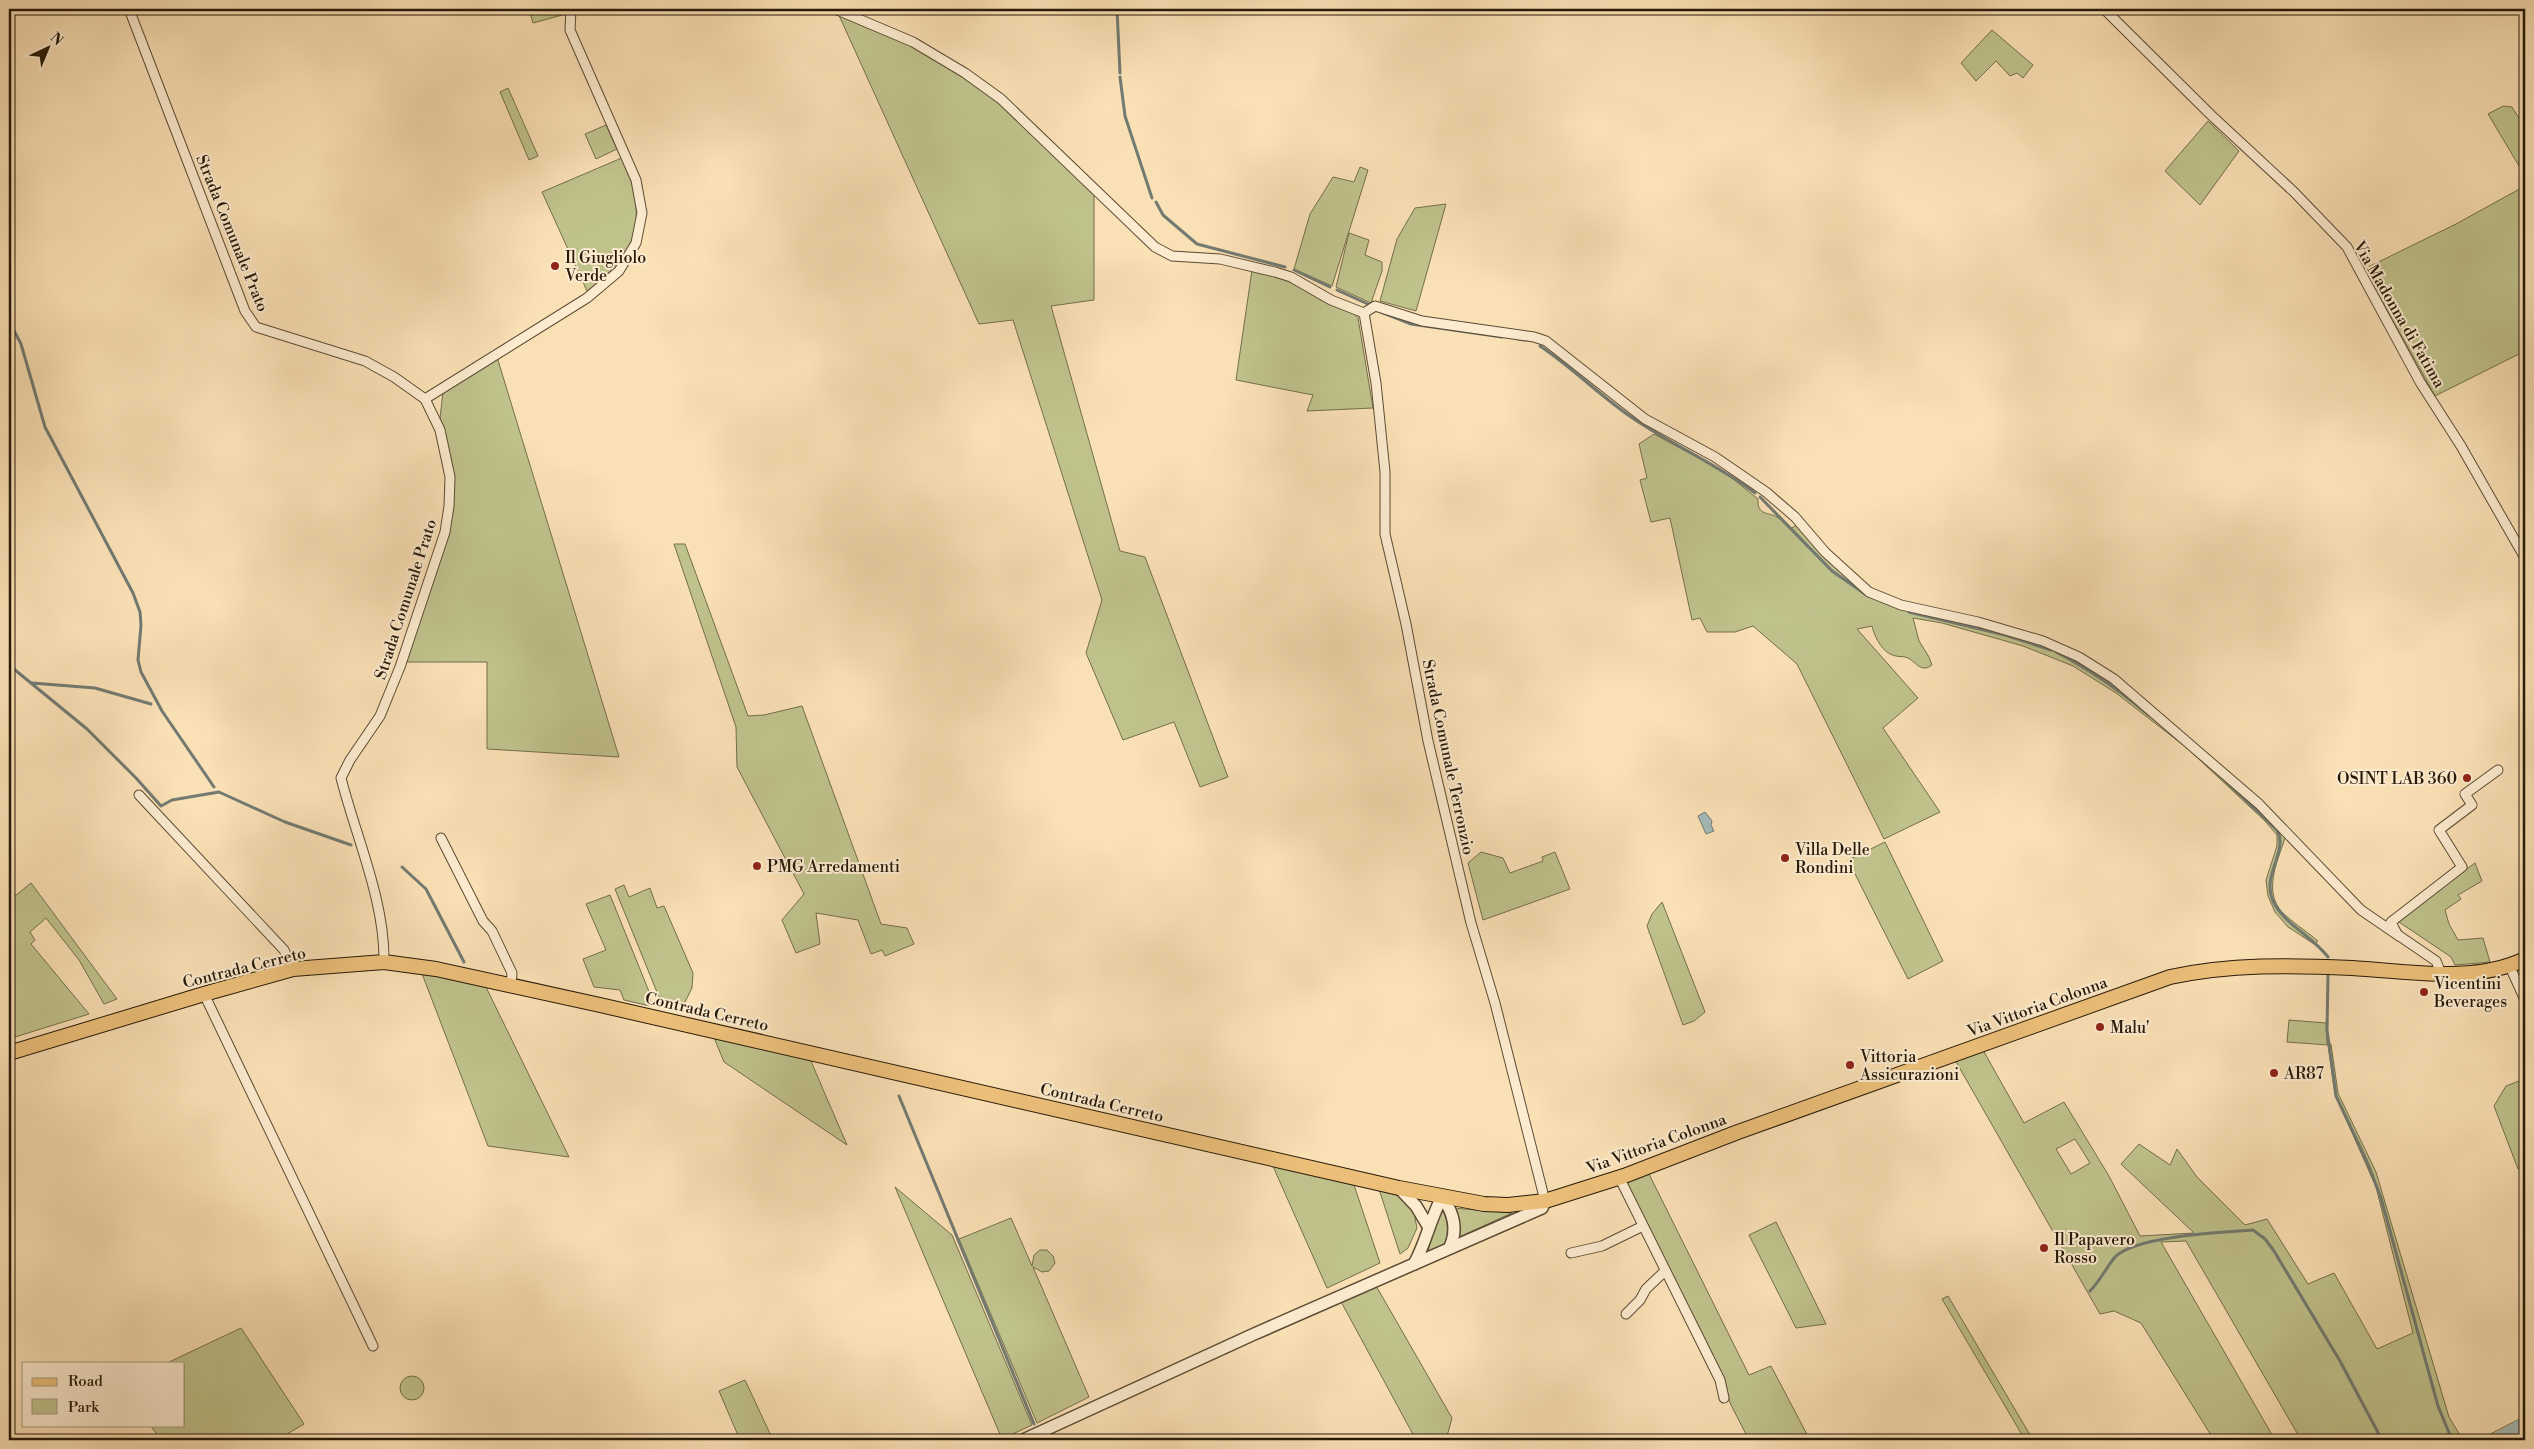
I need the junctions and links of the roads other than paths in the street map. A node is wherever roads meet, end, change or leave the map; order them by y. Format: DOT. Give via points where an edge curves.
graph roads {
  1 [pos="129,9"];
  2 [pos="571,9"];
  3 [pos="835,9"];
  4 [pos="2104,9"];
  5 [pos="1364,313"];
  6 [pos="425,399"];
  7 [pos="2525,558"];
  8 [pos="2498,770"];
  9 [pos="139,796"];
  10 [pos="441,838"];
  11 [pos="2398,935"];
  12 [pos="2525,959"];
  13 [pos="384,962"];
  14 [pos="2510,967"];
  15 [pos="293,969"];
  16 [pos="2441,973"];
  17 [pos="510,985"];
  18 [pos="204,994"];
  19 [pos="2525,1000"];
  20 [pos="9,1053"];
  21 [pos="1619,1178"];
  22 [pos="1400,1188"];
  23 [pos="1442,1197"];
  24 [pos="1545,1202"];
  25 [pos="1428,1226"];
  26 [pos="1643,1226"];
  27 [pos="1450,1247"];
  28 [pos="1571,1253"];
  29 [pos="1414,1264"];
  30 [pos="1665,1272"];
  31 [pos="1626,1314"];
  32 [pos="372,1346"];
  33 [pos="1724,1398"];
  34 [pos="1023,1440"];
  1 -- 6 [label="street, Strada Comunale Prato" via="245,310 256,327 365,361"];
  2 -- 6 [label="street" via="570,30 636,180 642,212 636,243 619,271 587,298"];
  3 -- 5 [label="street" via="913,42 1001,99 1155,247 1172,256 1220,259 1291,277 1331,300"];
  4 -- 7 [label="street, Via Madonna di Fatima" via="2347,247 2420,382"];
  5 -- 11 [label="street" via="1375,306 1422,322 1534,336 1546,341 1645,419 1715,457 1766,492 1869,592 1901,605 2043,641 2079,657 2114,679 2188,741 2259,804 2361,910"];
  5 -- 24 [label="street, Strada Comunale Terronzio" via="1376,383 1385,472 1385,534 1428,741 1471,923"];
  6 -- 13 [label="street, Strada Comunale Prato" via="440,430 450,477 445,532 400,667 380,716 341,778 378,908 384,936"];
  8 -- 11 [label="street" via="2465,794 2472,805 2439,830 2462,867 2391,922"];
  9 -- 15 [label="street" via="284,950"];
  10 -- 17 [label="street" via="512,973"];
  11 -- 16 [label="street" via="2436,961"];
  12 -- 14 [label="main road, Via Vittoria Colonna"];
  13 -- 15 [label="main road, Contrada Cerreto"];
  13 -- 17 [label="main road, Contrada Cerreto"];
  14 -- 16 [label="main road, Via Vittoria Colonna" via="2467,974"];
  14 -- 19 [label="street"];
  15 -- 18 [label="main road, Contrada Cerreto"];
  16 -- 21 [label="main road, Via Vittoria Colonna" via="2261,966 2209,968 2170,977"];
  17 -- 22 [label="main road, Contrada Cerreto"];
  18 -- 20 [label="main road, Contrada Cerreto"];
  18 -- 32 [label="street"];
  21 -- 24 [label="main road, Via Vittoria Colonna"];
  21 -- 26 [label="street"];
  22 -- 23 [label="main road, Via Vittoria Colonna"];
  22 -- 25 [label="street"];
  23 -- 24 [label="main road, Via Vittoria Colonna" via="1492,1204"];
  23 -- 25 [label="street"];
  23 -- 27 [label="street" via="1451,1210 1454,1225"];
  24 -- 27 [label="street" via="1542,1208"];
  25 -- 29 [label="street"];
  26 -- 28 [label="street" via="1602,1246"];
  26 -- 30 [label="street"];
  27 -- 29 [label="street"];
  29 -- 34 [label="street"];
  30 -- 31 [label="street"];
  30 -- 33 [label="street" via="1720,1380"];
}
